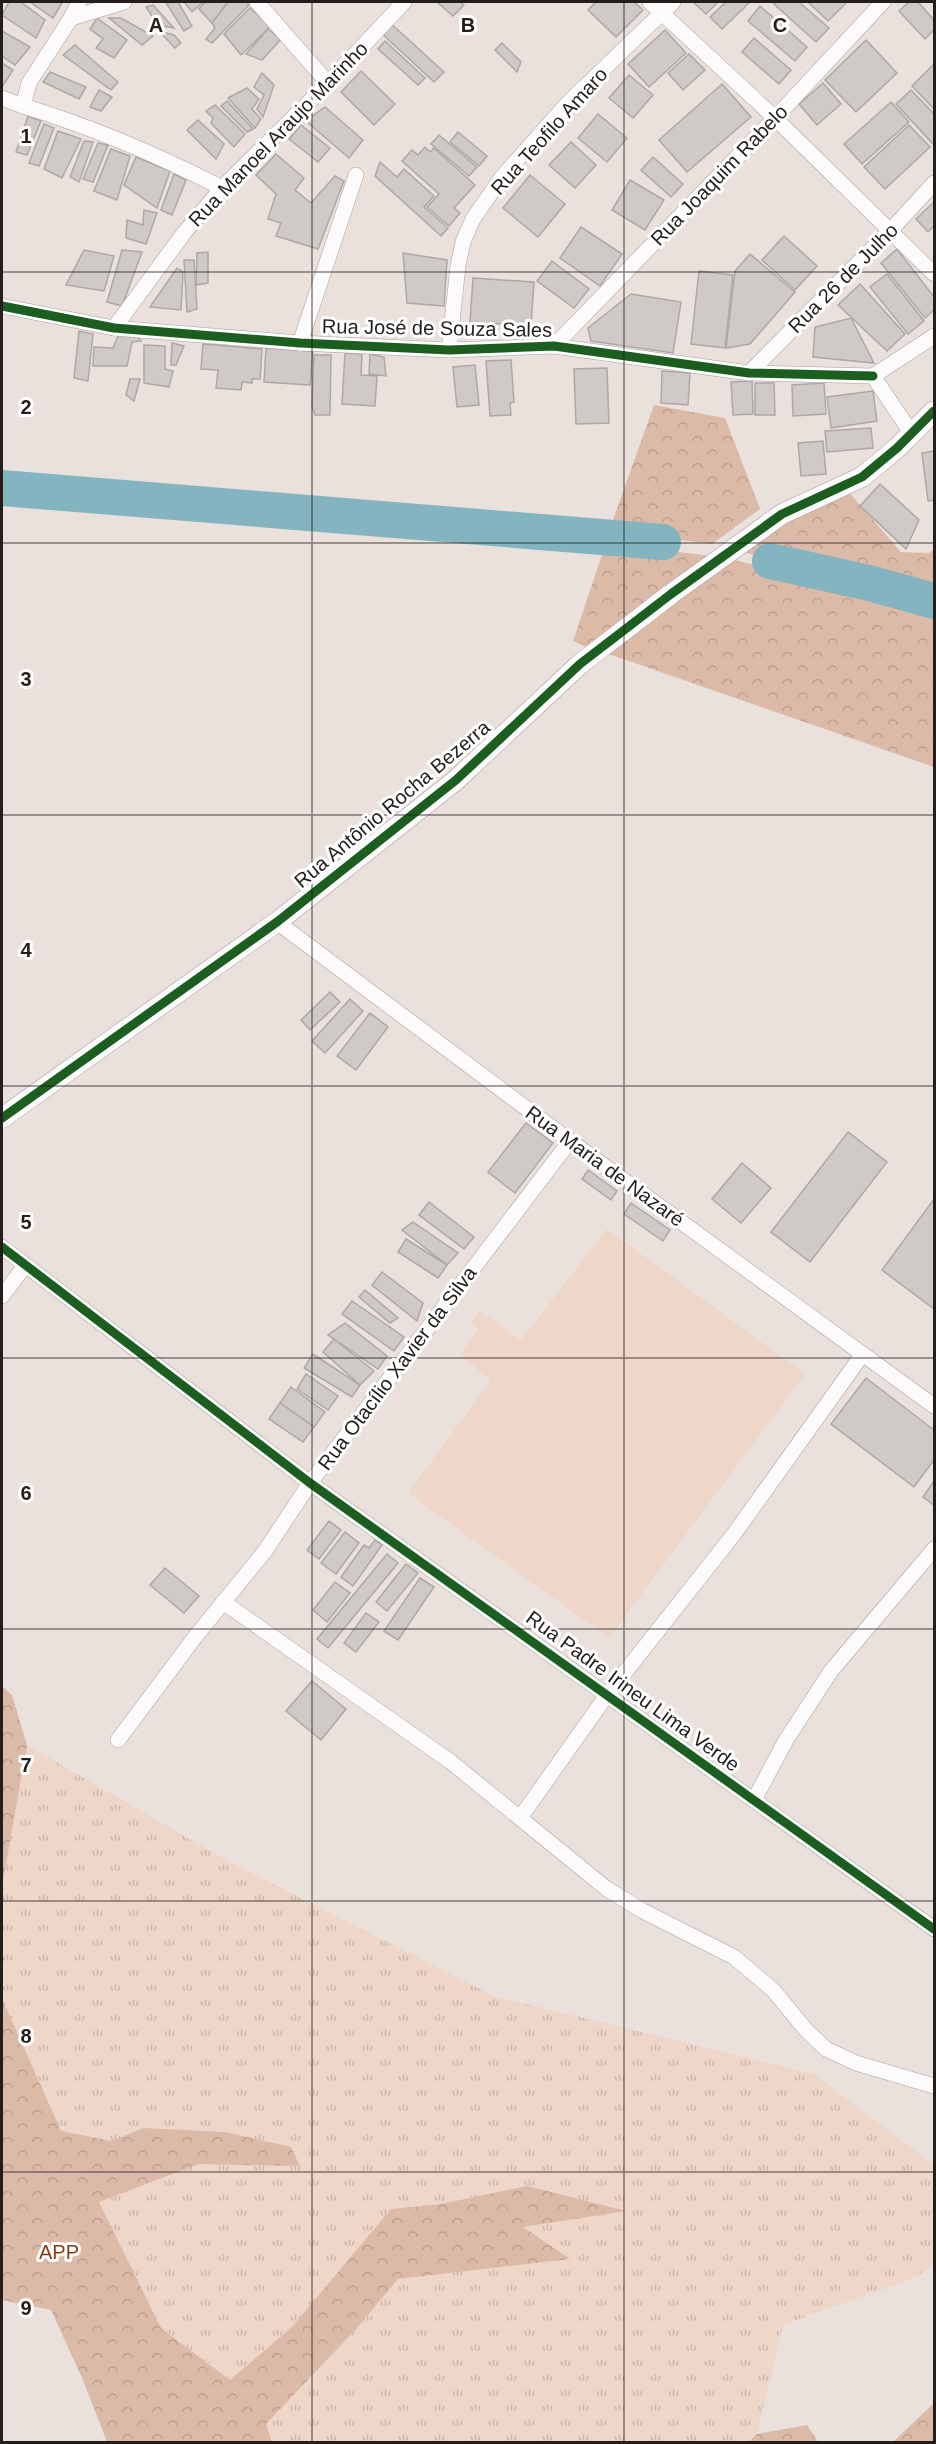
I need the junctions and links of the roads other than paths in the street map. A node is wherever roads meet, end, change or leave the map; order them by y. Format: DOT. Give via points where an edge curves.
graph roads {
  1 [pos="79,2"];
  2 [pos="124,2"];
  3 [pos="257,2"];
  4 [pos="404,2"];
  5 [pos="650,2"];
  6 [pos="673,2"];
  7 [pos="883,2"];
  8 [pos="662,13"];
  9 [pos="72,18"];
  10 [pos="328,83"];
  11 [pos="2,98"];
  12 [pos="23,106"];
  13 [pos="775,118"];
  14 [pos="356,175"];
  15 [pos="934,183"];
  16 [pos="222,188"];
  17 [pos="890,231"];
  18 [pos="934,274"];
  19 [pos="2,306"];
  20 [pos="114,328"];
  21 [pos="934,336"];
  22 [pos="300,343"];
  23 [pos="554,346"];
  24 [pos="449,350"];
  25 [pos="749,373"];
  26 [pos="873,376"];
  27 [pos="934,411"];
  28 [pos="912,434"];
  29 [pos="277,922"];
  30 [pos="2,1118"];
  31 [pos="570,1141"];
  32 [pos="2,1247"];
  33 [pos="26,1266"];
  34 [pos="2,1296"];
  35 [pos="862,1355"];
  36 [pos="934,1406"];
  37 [pos="310,1483"];
  38 [pos="934,1549"];
  39 [pos="223,1602"];
  40 [pos="607,1695"];
  41 [pos="118,1740"];
  42 [pos="754,1800"];
  43 [pos="520,1818"];
  44 [pos="934,1929"];
  45 [pos="934,2086"];
  1 -- 9 [label="street"];
  2 -- 9 [label="street"];
  3 -- 10 [label="street"];
  4 -- 10 [label="street, Rua Manoel Araujo Marinho"];
  5 -- 8 [label="street"];
  6 -- 8 [label="street, Rua Teofilo Amaro"];
  7 -- 13 [label="street, Rua Joaquim Rabelo"];
  8 -- 13 [label="street"];
  8 -- 24 [label="street, Rua Teofilo Amaro" via="567,104 502,177 473,219 458,266"];
  9 -- 12 [label="street" via="34,73"];
  10 -- 16 [label="street, Rua Manoel Araujo Marinho"];
  11 -- 12 [label="street"];
  12 -- 16 [label="street" via="71,120"];
  13 -- 17 [label="street"];
  13 -- 23 [label="street, Rua Joaquim Rabelo"];
  14 -- 22 [label="street"];
  15 -- 17 [label="street, Rua 26 de Julho"];
  16 -- 20 [label="street, Rua Manoel Araujo Marinho"];
  17 -- 18 [label="street"];
  17 -- 25 [label="street, Rua 26 de Julho"];
  19 -- 20 [label="street, Rua José de Souza Sales"];
  20 -- 22 [label="street, Rua José de Souza Sales"];
  21 -- 26 [label="street"];
  22 -- 24 [label="street, Rua José de Souza Sales"];
  23 -- 24 [label="street, Rua José de Souza Sales"];
  23 -- 25 [label="street, Rua José de Souza Sales"];
  25 -- 26 [label="street, Rua José de Souza Sales"];
  26 -- 28 [label="street"];
  27 -- 28 [label="street, Rua Antônio Rocha Bezerra"];
  28 -- 29 [label="street, Rua Antônio Rocha Bezerra" via="862,477 782,514 670,594 580,664 456,780"];
  29 -- 30 [label="street, Rua Antônio Rocha Bezerra"];
  29 -- 31 [label="street, Rua Maria de Nazaré"];
  31 -- 35 [label="street, Rua Maria de Nazaré"];
  31 -- 37 [label="street, Rua Otacílio Xavier da Silva"];
  32 -- 33 [label="street, Rua Padre Irineu Lima Verde"];
  33 -- 34 [label="street"];
  33 -- 37 [label="street, Rua Padre Irineu Lima Verde"];
  35 -- 36 [label="street, Rua Maria de Nazaré"];
  35 -- 40 [label="street" via="734,1534"];
  37 -- 39 [label="street, Rua Otacílio Xavier da Silva" via="265,1551"];
  37 -- 40 [label="street, Rua Padre Irineu Lima Verde"];
  38 -- 42 [label="street" via="831,1671 786,1740"];
  39 -- 41 [label="street, Rua Otacílio Xavier da Silva"];
  39 -- 43 [label="street" via="451,1762"];
  40 -- 42 [label="street, Rua Padre Irineu Lima Verde"];
  40 -- 43 [label="street"];
  42 -- 44 [label="street, Rua Padre Irineu Lima Verde"];
  43 -- 45 [label="street" via="607,1889 734,1956 773,1990 826,2049 856,2063"];
}
